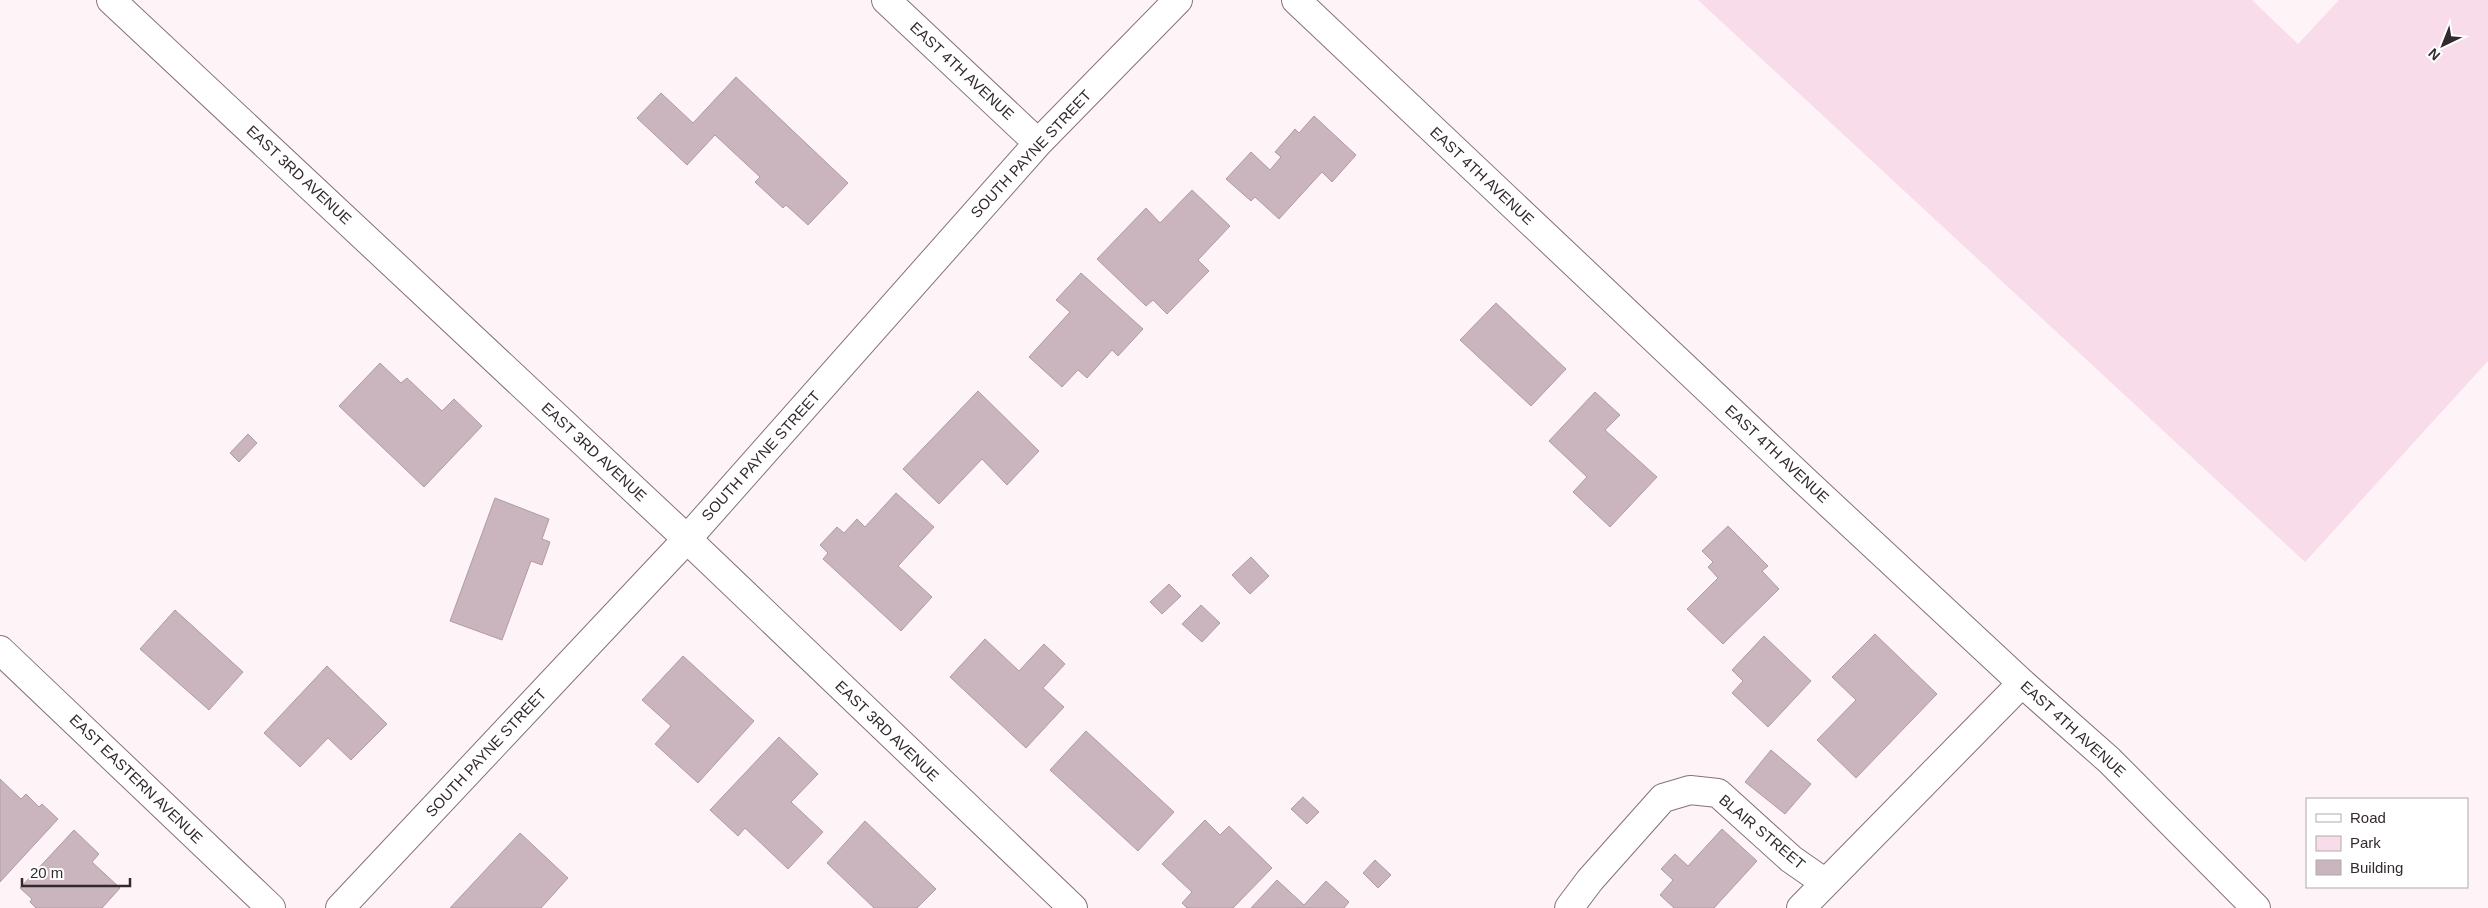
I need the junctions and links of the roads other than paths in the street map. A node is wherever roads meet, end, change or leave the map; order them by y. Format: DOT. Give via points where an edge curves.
graph roads {
  1 [pos="111,0"];
  2 [pos="886,0"];
  3 [pos="1178,0"];
  4 [pos="1296,0"];
  5 [pos="1038,143"];
  6 [pos="687,539"];
  7 [pos="0,650"];
  8 [pos="2022,682"];
  9 [pos="1824,882"];
  10 [pos="271,908"];
  11 [pos="340,908"];
  12 [pos="1073,908"];
  13 [pos="1569,908"];
  14 [pos="1801,908"];
  15 [pos="2256,908"];
  1 -- 6 [label="street, EAST 3RD AVENUE"];
  2 -- 5 [label="street, EAST 4TH AVENUE"];
  3 -- 5 [label="street, SOUTH PAYNE STREET"];
  4 -- 8 [label="street, EAST 4TH AVENUE"];
  5 -- 6 [label="street, SOUTH PAYNE STREET"];
  6 -- 11 [label="street, SOUTH PAYNE STREET"];
  6 -- 12 [label="street, EAST 3RD AVENUE"];
  7 -- 10 [label="street, EAST EASTERN AVENUE"];
  8 -- 9 [label="street"];
  8 -- 15 [label="street, EAST 4TH AVENUE" via="2109,760"];
  9 -- 13 [label="street, BLAIR STREET" via="1791,859 1718,793 1690,790 1663,798 1596,872"];
  9 -- 14 [label="street"];
}
